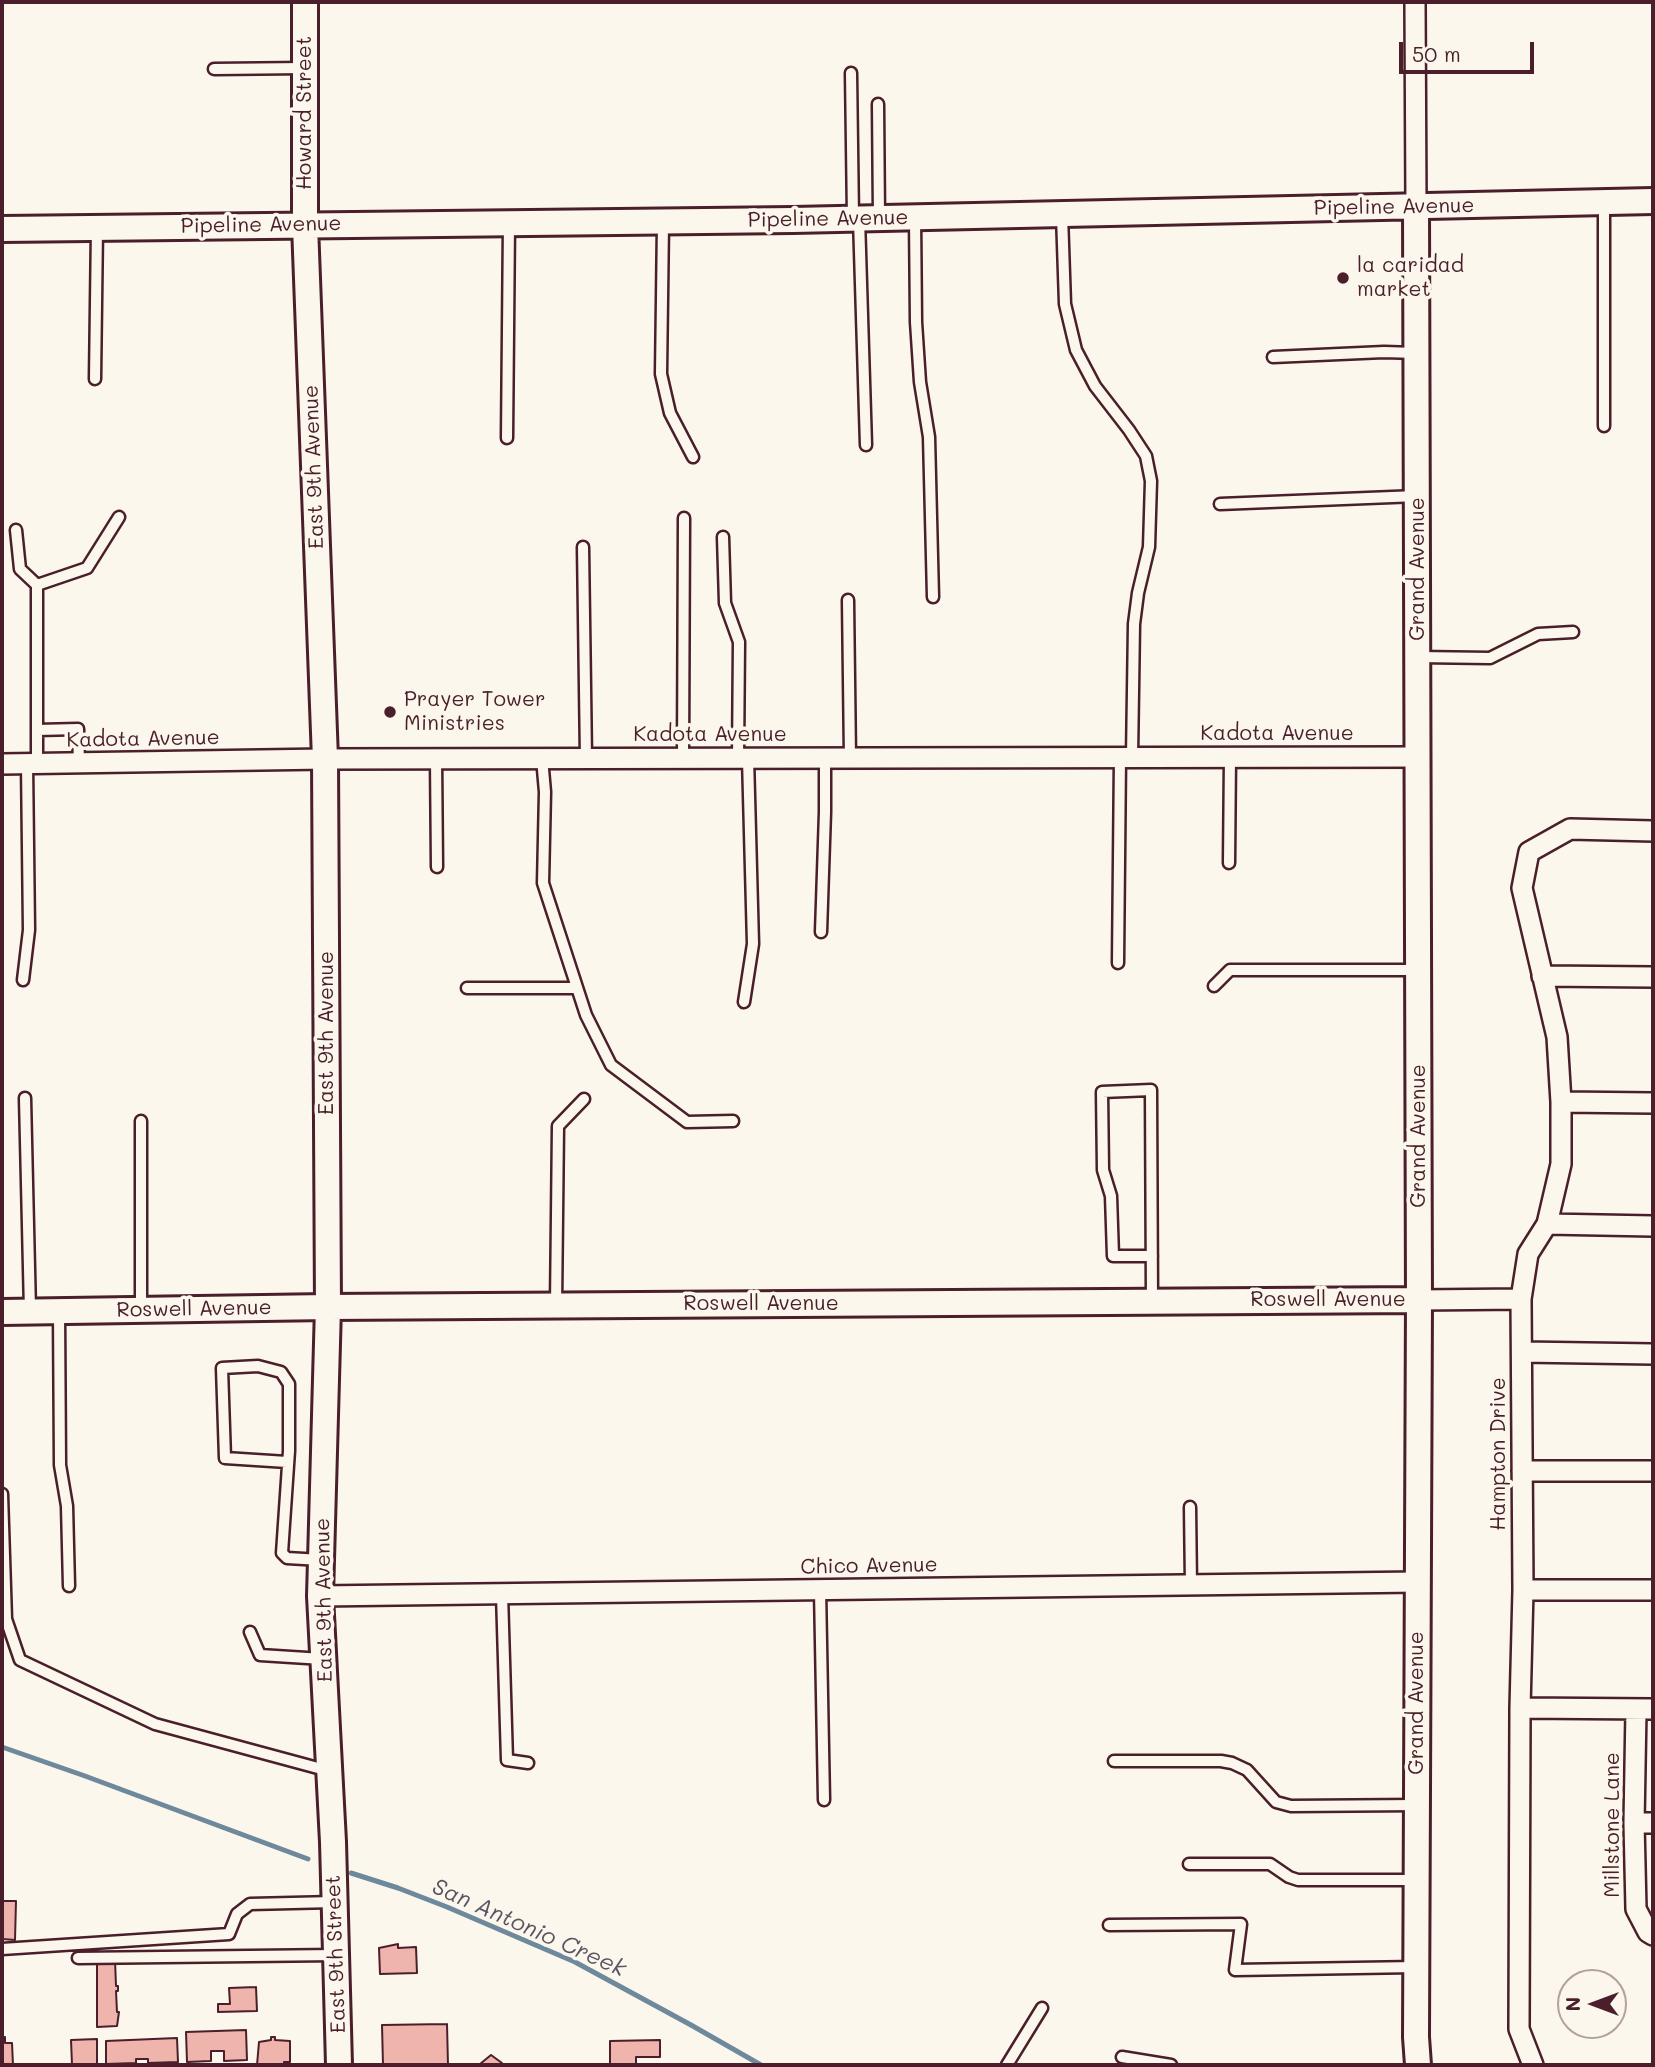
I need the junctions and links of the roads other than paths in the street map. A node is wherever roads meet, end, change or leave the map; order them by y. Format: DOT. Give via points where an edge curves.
graph roads {
  1 [pos="305,2"];
  2 [pos="1415,2"];
  3 [pos="305,68"];
  4 [pos="214,69"];
  5 [pos="851,73"];
  6 [pos="878,104"];
  7 [pos="1653,201"];
  8 [pos="1604,202"];
  9 [pos="1416,207"];
  10 [pos="1062,214"];
  11 [pos="915,217"];
  12 [pos="864,218"];
  13 [pos="663,221"];
  14 [pos="509,222"];
  15 [pos="305,225"];
  16 [pos="97,227"];
  17 [pos="2,229"];
  18 [pos="1417,353"];
  19 [pos="1273,357"];
  20 [pos="95,379"];
  21 [pos="1604,426"];
  22 [pos="507,438"];
  23 [pos="866,445"];
  24 [pos="693,457"];
  25 [pos="1417,496"];
  26 [pos="1220,504"];
  27 [pos="119,517"];
  28 [pos="684,518"];
  29 [pos="16,530"];
  30 [pos="723,537"];
  31 [pos="583,547"];
  32 [pos="37,585"];
  33 [pos="933,597"];
  34 [pos="848,600"];
  35 [pos="1573,632"];
  36 [pos="1418,657"];
  37 [pos="37,730"];
  38 [pos="1126,757"];
  39 [pos="1230,757"];
  40 [pos="1418,757"];
  41 [pos="325,758"];
  42 [pos="436,758"];
  43 [pos="542,758"];
  44 [pos="586,758"];
  45 [pos="683,758"];
  46 [pos="743,758"];
  47 [pos="825,758"];
  48 [pos="850,758"];
  49 [pos="79,763"];
  50 [pos="2,764"];
  51 [pos="32,764"];
  52 [pos="1653,831"];
  53 [pos="1229,863"];
  54 [pos="437,867"];
  55 [pos="821,932"];
  56 [pos="1118,963"];
  57 [pos="1419,970"];
  58 [pos="1542,976"];
  59 [pos="1653,977"];
  60 [pos="23,980"];
  61 [pos="1214,986"];
  62 [pos="467,988"];
  63 [pos="577,988"];
  64 [pos="744,1002"];
  65 [pos="25,1098"];
  66 [pos="584,1099"];
  67 [pos="1561,1102"];
  68 [pos="1653,1103"];
  69 [pos="141,1121"];
  70 [pos="733,1121"];
  71 [pos="1546,1224"];
  72 [pos="1653,1226"];
  73 [pos="1152,1256"];
  74 [pos="1521,1299"];
  75 [pos="1419,1300"];
  76 [pos="1152,1302"];
  77 [pos="556,1305"];
  78 [pos="328,1307"];
  79 [pos="142,1310"];
  80 [pos="59,1311"];
  81 [pos="2,1312"];
  82 [pos="30,1312"];
  83 [pos="1522,1352"];
  84 [pos="1653,1354"];
  85 [pos="288,1462"];
  86 [pos="1522,1471"];
  87 [pos="1653,1471"];
  88 [pos="2,1494"];
  89 [pos="1191,1507"];
  90 [pos="321,1560"];
  91 [pos="1418,1582"];
  92 [pos="1191,1585"];
  93 [pos="69,1586"];
  94 [pos="820,1590"];
  95 [pos="1523,1590"];
  96 [pos="1653,1590"];
  97 [pos="502,1594"];
  98 [pos="320,1596"];
  99 [pos="250,1632"];
  100 [pos="324,1659"];
  101 [pos="1520,1708"];
  102 [pos="1644,1709"];
  103 [pos="1114,1761"];
  104 [pos="528,1763"];
  105 [pos="330,1771"];
  106 [pos="824,1800"];
  107 [pos="1417,1805"];
  108 [pos="1644,1823"];
  109 [pos="333,1842"];
  110 [pos="1189,1864"];
  111 [pos="1417,1880"];
  112 [pos="335,1902"];
  113 [pos="1109,1925"];
  114 [pos="1653,1935"];
  115 [pos="2,1949"];
  116 [pos="336,1955"];
  117 [pos="78,1958"];
  118 [pos="1416,1967"];
  119 [pos="1042,2008"];
  120 [pos="1122,2057"];
  121 [pos="340,2065"];
  122 [pos="1007,2065"];
  123 [pos="1171,2065"];
  124 [pos="1418,2065"];
  125 [pos="1533,2065"];
  1 -- 3 [label="street, Howard Street"];
  2 -- 9 [label="street"];
  3 -- 4 [label="lane"];
  3 -- 15 [label="street, Howard Street"];
  5 -- 12 [label="lane"];
  6 -- 12 [label="lane"];
  7 -- 8 [label="street, Pipeline Avenue"];
  8 -- 9 [label="street, Pipeline Avenue"];
  8 -- 21 [label="lane"];
  9 -- 10 [label="street, Pipeline Avenue"];
  9 -- 18 [label="street, Grand Avenue"];
  10 -- 11 [label="street, Pipeline Avenue"];
  10 -- 38 [label="lane" via="1065,304 1076,350 1095,386 1146,456 1151,481 1149,547 1133,624"];
  11 -- 12 [label="street, Pipeline Avenue"];
  11 -- 33 [label="lane" via="916,322 929,438"];
  12 -- 13 [label="street, Pipeline Avenue"];
  12 -- 23 [label="lane"];
  13 -- 14 [label="street, Pipeline Avenue"];
  13 -- 24 [label="lane" via="661,374 670,412"];
  14 -- 15 [label="street, Pipeline Avenue"];
  14 -- 22 [label="lane"];
  15 -- 16 [label="street, Pipeline Avenue"];
  15 -- 41 [label="street, East 9th Avenue"];
  16 -- 17 [label="street, Pipeline Avenue"];
  16 -- 20 [label="lane"];
  18 -- 19 [label="lane"];
  18 -- 25 [label="street, Grand Avenue"];
  25 -- 26 [label="lane"];
  25 -- 36 [label="street, Grand Avenue"];
  27 -- 32 [label="lane" via="87,568"];
  28 -- 45 [label="lane"];
  29 -- 32 [label="lane" via="20,569"];
  30 -- 46 [label="lane" via="725,603 739,642"];
  31 -- 44 [label="lane"];
  32 -- 37 [label="lane"];
  34 -- 48 [label="lane"];
  35 -- 36 [label="lane" via="1538,634 1490,658"];
  36 -- 40 [label="street, Grand Avenue"];
  37 -- 49 [label="lane" via="78,729"];
  37 -- 51 [label="lane"];
  38 -- 39 [label="street, Kadota Avenue"];
  38 -- 48 [label="street, Kadota Avenue"];
  38 -- 56 [label="lane"];
  39 -- 40 [label="street, Kadota Avenue"];
  39 -- 53 [label="lane"];
  40 -- 57 [label="street, Grand Avenue"];
  41 -- 42 [label="street, Kadota Avenue"];
  41 -- 49 [label="street, Kadota Avenue"];
  41 -- 78 [label="street, East 9th Avenue"];
  42 -- 43 [label="street, Kadota Avenue"];
  42 -- 54 [label="lane"];
  43 -- 44 [label="street, Kadota Avenue"];
  43 -- 63 [label="lane" via="542,883"];
  44 -- 45 [label="street, Kadota Avenue"];
  45 -- 46 [label="street, Kadota Avenue"];
  46 -- 47 [label="street, Kadota Avenue"];
  46 -- 64 [label="lane" via="754,944"];
  47 -- 48 [label="street, Kadota Avenue"];
  47 -- 55 [label="lane"];
  49 -- 51 [label="street, Kadota Avenue"];
  50 -- 51 [label="street, Kadota Avenue"];
  51 -- 60 [label="lane" via="29,930"];
  52 -- 58 [label="street, Hampton Drive" via="1570,829 1529,852 1522,888"];
  57 -- 61 [label="lane" via="1230,970"];
  57 -- 75 [label="street, Grand Avenue"];
  58 -- 59 [label="street"];
  58 -- 67 [label="street, Hampton Drive" via="1557,1037"];
  62 -- 63 [label="lane"];
  63 -- 70 [label="lane" via="611,1065 687,1122"];
  65 -- 82 [label="lane"];
  66 -- 77 [label="lane" via="558,1126"];
  67 -- 68 [label="street"];
  67 -- 71 [label="street, Hampton Drive" via="1561,1164"];
  69 -- 79 [label="lane"];
  71 -- 72 [label="street"];
  71 -- 74 [label="street, Hampton Drive" via="1528,1254"];
  73 -- 73 [label="lane" via="1151,1090 1102,1092 1103,1170 1111,1196 1114,1256"];
  73 -- 76 [label="lane"];
  74 -- 75 [label="street, Roswell Avenue"];
  74 -- 83 [label="street, Hampton Drive"];
  75 -- 76 [label="street, Roswell Avenue"];
  75 -- 91 [label="street, Grand Avenue"];
  76 -- 77 [label="street, Roswell Avenue"];
  77 -- 78 [label="street, Roswell Avenue"];
  78 -- 79 [label="street, Roswell Avenue"];
  78 -- 90 [label="street, East 9th Avenue"];
  79 -- 80 [label="street, Roswell Avenue"];
  80 -- 82 [label="street, Roswell Avenue"];
  80 -- 93 [label="lane" via="60,1465 67,1506"];
  81 -- 82 [label="street, Roswell Avenue"];
  83 -- 84 [label="street"];
  83 -- 86 [label="street, Hampton Drive"];
  85 -- 85 [label="lane" via="289,1384 281,1372 258,1366 222,1368 225,1458"];
  85 -- 90 [label="lane" via="282,1553 287,1558"];
  86 -- 87 [label="street"];
  86 -- 95 [label="street, Hampton Drive"];
  88 -- 105 [label="lane" via="6,1619 20,1660 155,1724"];
  89 -- 92 [label="lane"];
  90 -- 98 [label="street, East 9th Avenue"];
  91 -- 92 [label="street, Chico Avenue"];
  91 -- 107 [label="street, Grand Avenue"];
  92 -- 94 [label="street, Chico Avenue"];
  94 -- 97 [label="street, Chico Avenue"];
  94 -- 106 [label="lane"];
  95 -- 96 [label="street"];
  95 -- 101 [label="street, Hampton Drive"];
  97 -- 98 [label="street, Chico Avenue"];
  97 -- 104 [label="lane" via="507,1760"];
  98 -- 100 [label="street, East 9th Avenue"];
  99 -- 100 [label="lane" via="260,1655"];
  100 -- 105 [label="street, East 9th Avenue"];
  101 -- 102 [label="street"];
  101 -- 125 [label="street, Hampton Drive" via="1519,2029"];
  102 -- 108 [label="street, Millstone Lane"];
  103 -- 107 [label="lane" via="1232,1763 1247,1770 1276,1802 1291,1806"];
  105 -- 109 [label="street, East 9th Avenue"];
  107 -- 111 [label="street, Grand Avenue"];
  108 -- 114 [label="street, Millstone Lane" via="1636,1909"];
  109 -- 112 [label="street, East 9th Street"];
  110 -- 111 [label="lane" via="1270,1864 1298,1880"];
  111 -- 118 [label="street, Grand Avenue"];
  112 -- 115 [label="lane" via="250,1904 237,1914 229,1934"];
  112 -- 116 [label="street, East 9th Street"];
  113 -- 118 [label="lane" via="1241,1924 1236,1970"];
  116 -- 117 [label="lane"];
  116 -- 121 [label="street, East 9th Street"];
  118 -- 124 [label="street, Grand Avenue"];
  119 -- 122 [label="lane"];
  120 -- 123 [label="lane"];
}
